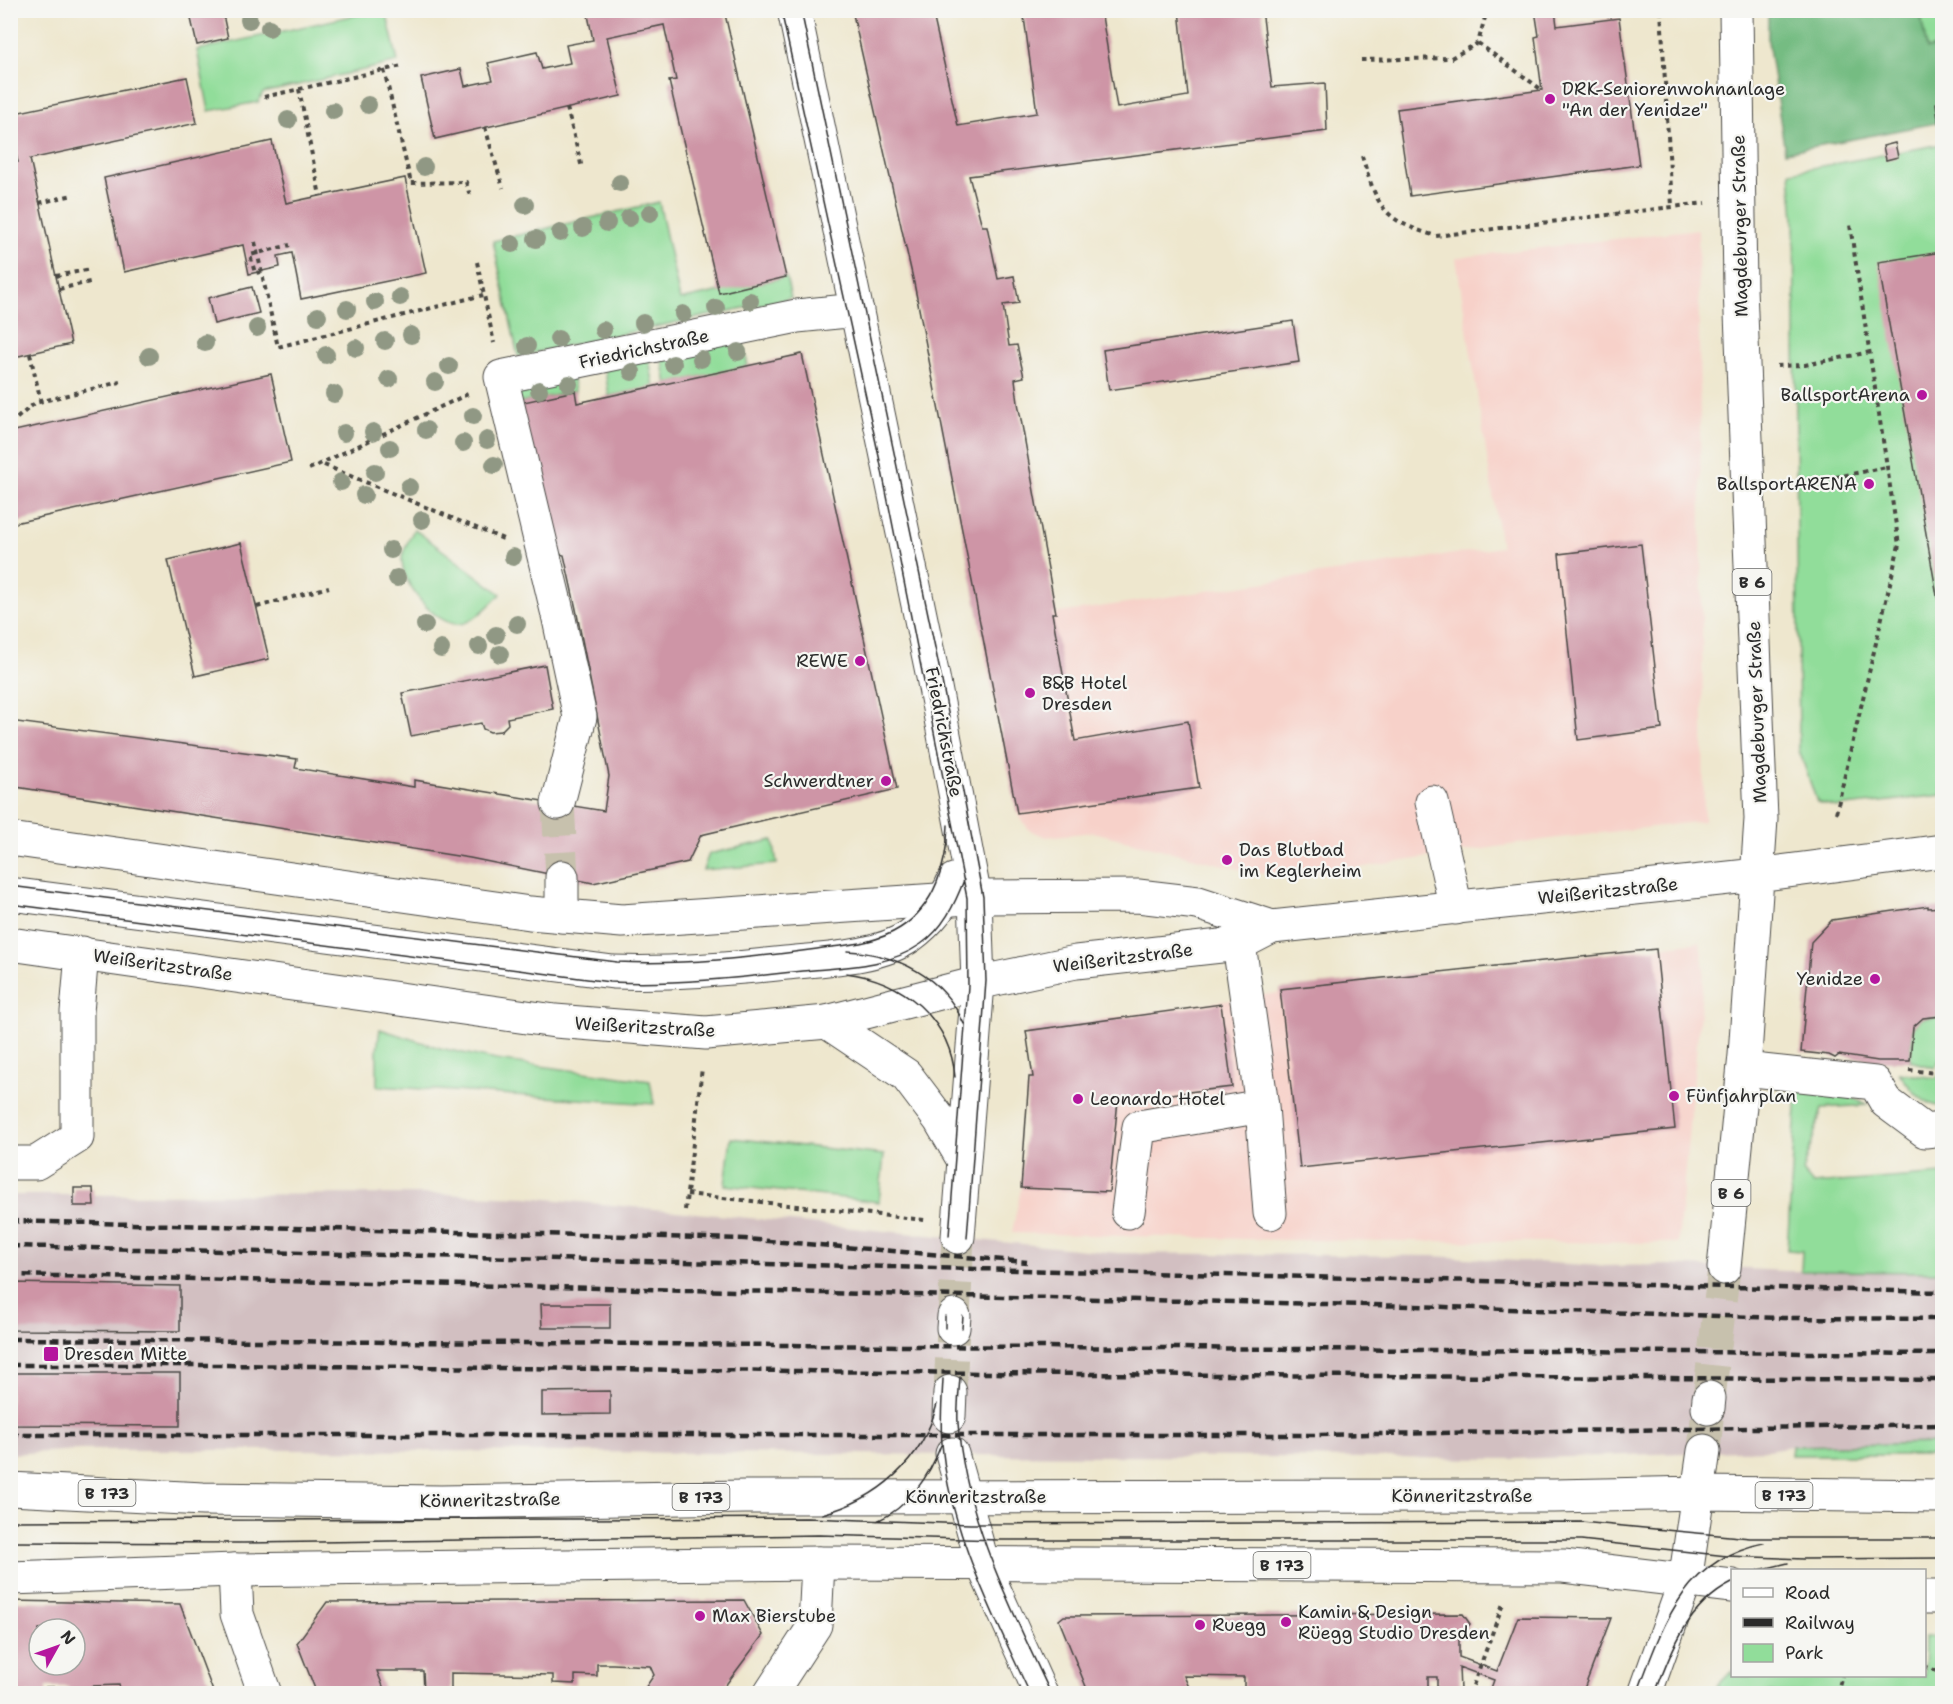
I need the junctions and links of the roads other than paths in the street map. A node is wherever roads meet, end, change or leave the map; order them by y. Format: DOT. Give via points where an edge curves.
graph roads {
  1 [pos="794,10"];
  2 [pos="1736,10"];
  3 [pos="857,310"];
  4 [pos="1432,802"];
  5 [pos="558,803"];
  6 [pos="10,838"];
  7 [pos="1942,851"];
  8 [pos="1757,875"];
  9 [pos="562,877"];
  10 [pos="10,894"];
  11 [pos="960,899"];
  12 [pos="1456,908"];
  13 [pos="562,916"];
  14 [pos="1272,927"];
  15 [pos="10,944"];
  16 [pos="1239,944"];
  17 [pos="82,953"];
  18 [pos="978,984"];
  19 [pos="827,1022"];
  20 [pos="1744,1069"];
  21 [pos="1262,1106"];
  22 [pos="1942,1129"];
  23 [pos="963,1159"];
  24 [pos="10,1163"];
  25 [pos="1128,1212"];
  26 [pos="1270,1213"];
  27 [pos="959,1230"];
  28 [pos="1724,1268"];
  29 [pos="1704,1451"];
  30 [pos="952,1454"];
  31 [pos="10,1489"];
  32 [pos="1699,1493"];
  33 [pos="1942,1496"];
  34 [pos="962,1497"];
  35 [pos="818,1563"];
  36 [pos="983,1565"];
  37 [pos="235,1570"];
  38 [pos="10,1578"];
  39 [pos="1684,1582"];
  40 [pos="1731,1586"];
  41 [pos="1926,1597"];
  42 [pos="1942,1597"];
  43 [pos="265,1694"];
  44 [pos="770,1694"];
  45 [pos="1041,1694"];
  46 [pos="1645,1694"];
  1 -- 3 [label="main road, Friedrichstraße"];
  2 -- 8 [label="main road, Magdeburger Straße / B 6" via="1739,198 1760,757"];
  3 -- 5 [label="main road, Friedrichstraße" via="797,316 501,377 580,717"];
  3 -- 11 [label="main road, Friedrichstraße" via="963,837"];
  4 -- 12 [label="main road"];
  6 -- 13 [label="main road, Weißeritzstraße"];
  7 -- 8 [label="main road, Weißeritzstraße"];
  8 -- 12 [label="main road, Weißeritzstraße"];
  8 -- 20 [label="main road, Magdeburger Straße / B 6"];
  9 -- 13 [label="main road"];
  10 -- 11 [label="main road" via="613,972 657,974 868,953 909,937"];
  11 -- 13 [label="main road, Weißeritzstraße" via="622,921"];
  11 -- 14 [label="main road, Weißeritzstraße" via="1138,896 1198,903"];
  11 -- 18 [label="main road, Friedrichstraße"];
  12 -- 14 [label="main road, Weißeritzstraße"];
  14 -- 16 [label="main road, Weißeritzstraße"];
  15 -- 17 [label="main road, Weißeritzstraße"];
  16 -- 18 [label="main road, Weißeritzstraße" via="1076,962"];
  16 -- 21 [label="main road"];
  17 -- 19 [label="main road, Weißeritzstraße" via="555,1021 706,1033"];
  17 -- 24 [label="main road" via="77,1137 36,1162"];
  18 -- 19 [label="main road, Weißeritzstraße"];
  18 -- 23 [label="main road, Friedrichstraße"];
  19 -- 23 [label="main road" via="906,1075"];
  20 -- 22 [label="main road" via="1875,1083 1886,1102 1925,1131"];
  20 -- 28 [label="main road, Magdeburger Straße / B 6"];
  21 -- 25 [label="main road" via="1138,1127"];
  21 -- 26 [label="main road"];
  23 -- 27 [label="main road, Friedrichstraße"];
  29 -- 32 [label="main road"];
  30 -- 34 [label="main road"];
  31 -- 34 [label="main road, Könneritzstraße / B 173" via="203,1499 441,1502"];
  32 -- 33 [label="main road, Könneritzstraße / B 173"];
  32 -- 34 [label="main road, Könneritzstraße / B 173"];
  32 -- 39 [label="main road"];
  34 -- 36 [label="main road"];
  35 -- 36 [label="main road, B 173"];
  35 -- 37 [label="main road, B 173"];
  35 -- 44 [label="main road" via="815,1624"];
  36 -- 39 [label="main road, B 173" via="1581,1566"];
  36 -- 45 [label="main road"];
  37 -- 38 [label="main road, B 173"];
  37 -- 43 [label="main road" via="237,1614"];
  39 -- 40 [label="main road, B 173"];
  39 -- 46 [label="main road"];
  41 -- 42 [label="main road"];
}
